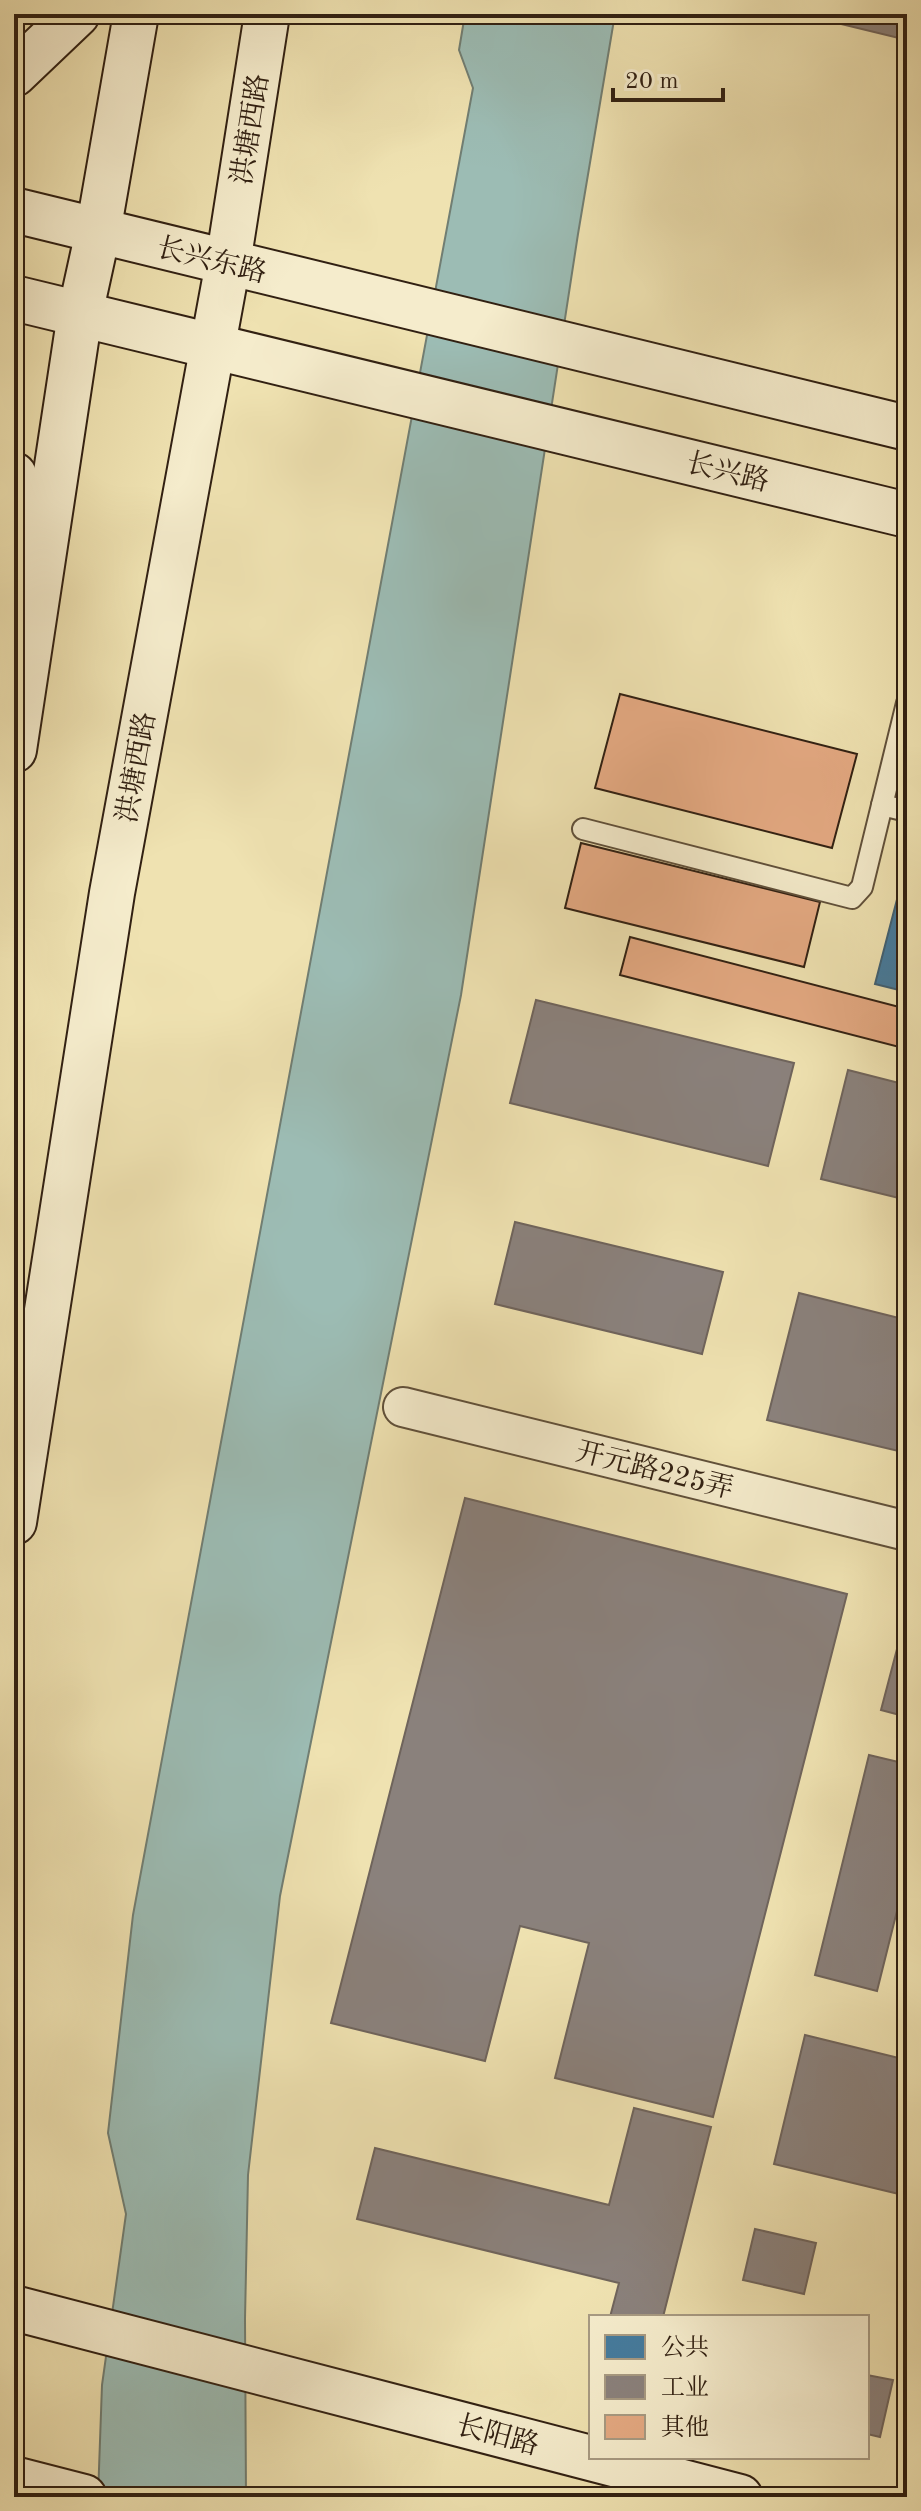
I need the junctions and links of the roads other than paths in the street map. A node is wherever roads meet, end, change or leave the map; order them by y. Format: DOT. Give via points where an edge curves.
graph roads {
  1 [pos="77,14"];
  2 [pos="136,14"];
  3 [pos="267,14"];
  4 [pos="14,74"];
  5 [pos="14,210"];
  6 [pos="98,232"];
  7 [pos="228,263"];
  8 [pos="14,298"];
  9 [pos="80,314"];
  10 [pos="212,346"];
  11 [pos="907,428"];
  12 [pos="14,475"];
  13 [pos="907,515"];
  14 [pos="27,667"];
  15 [pos="907,703"];
  16 [pos="14,750"];
  17 [pos="882,805"];
  18 [pos="907,811"];
  19 [pos="583,829"];
  20 [pos="403,1407"];
  21 [pos="14,1522"];
  22 [pos="907,1531"];
  23 [pos="14,2281"];
  24 [pos="14,2308"];
  25 [pos="87,2327"];
  26 [pos="589,2458"];
  27 [pos="594,2459"];
  28 [pos="14,2479"];
  29 [pos="67,2496"];
  30 [pos="740,2497"];
  1 -- 4 [label="main road"];
  2 -- 6 [label="main road"];
  3 -- 7 [label="main road, 洪塘西路"];
  5 -- 6 [label="main road, 长兴东路"];
  6 -- 7 [label="main road, 长兴东路"];
  6 -- 9 [label="main road"];
  7 -- 10 [label="main road, 洪塘西路"];
  7 -- 11 [label="main road, 长兴东路"];
  8 -- 9 [label="main road"];
  9 -- 10 [label="main road"];
  9 -- 14 [label="main road"];
  10 -- 13 [label="main road, 长兴路"];
  10 -- 21 [label="main road, 洪塘西路" via="112,893"];
  12 -- 14 [label="main road"];
  14 -- 16 [label="main road"];
  15 -- 17 [label="lane"];
  17 -- 18 [label="lane"];
  17 -- 19 [label="lane" via="862,887 852,898"];
  20 -- 22 [label="street, 开元路225弄"];
  23 -- 25 [label="main road"];
  24 -- 25 [label="main road, 长阳路"];
  25 -- 26 [label="main road, 长阳路"];
  27 -- 30 [label="main road, 长阳路"];
  28 -- 29 [label="main road"];
}
